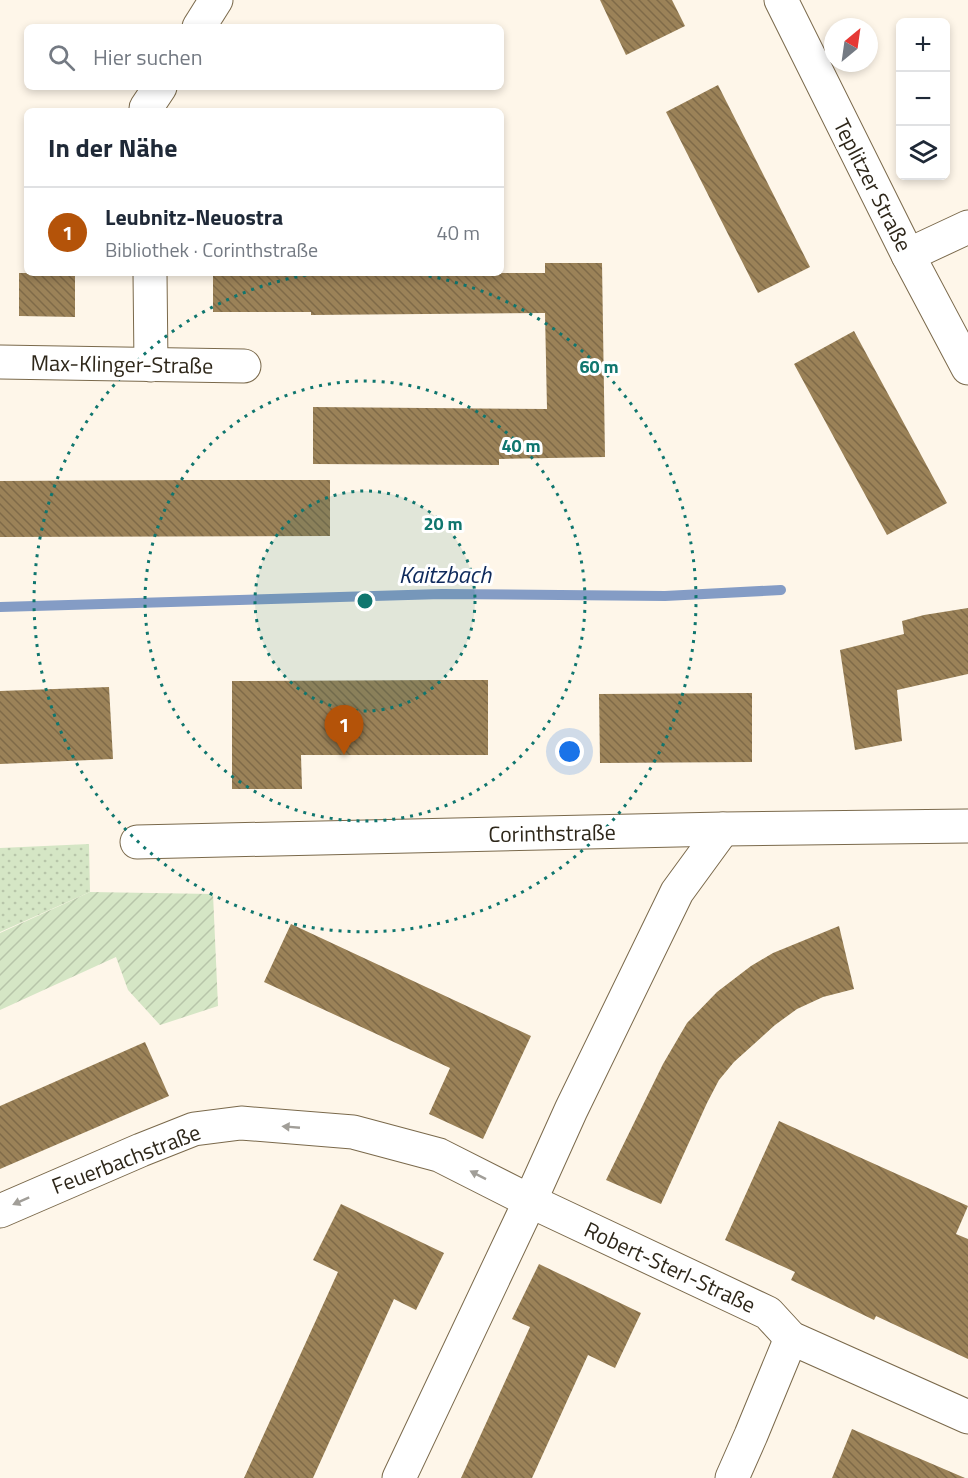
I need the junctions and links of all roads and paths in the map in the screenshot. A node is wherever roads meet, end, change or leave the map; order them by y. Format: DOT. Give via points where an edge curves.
graph roads {
  1 [pos="781,0"];
  2 [pos="158,90"];
  3 [pos="146,108"];
  4 [pos="968,227"];
  5 [pos="908,255"];
  6 [pos="150,276"];
  7 [pos="0,362"];
  8 [pos="152,365"];
  9 [pos="244,366"];
  10 [pos="968,368"];
  11 [pos="968,826"];
  12 [pos="723,829"];
  13 [pos="136,842"];
  14 [pos="530,1201"];
  15 [pos="0,1211"];
  16 [pos="791,1338"];
  17 [pos="968,1417"];
  18 [pos="399,1478"];
  19 [pos="732,1478"];
  1 -- 5 [label="street, Teplitzer Straße"];
  2 -- 3 [label="street"];
  4 -- 5 [label="street"];
  5 -- 10 [label="street, Teplitzer Straße"];
  6 -- 8 [label="street"];
  7 -- 8 [label="street, Max-Klinger-Straße"];
  8 -- 9 [label="street, Max-Klinger-Straße"];
  11 -- 12 [label="street, Corinthstraße"];
  12 -- 13 [label="street, Corinthstraße"];
  12 -- 14 [label="street" via="677,892"];
  14 -- 15 [label="street, Feuerbachstraße, one-way" via="428,1152 353,1132 240,1123 194,1129"];
  14 -- 16 [label="street, Robert-Sterl-Straße" via="768,1313"];
  14 -- 18 [label="street"];
  16 -- 17 [label="street, Robert-Sterl-Straße"];
  16 -- 19 [label="street"];
}
